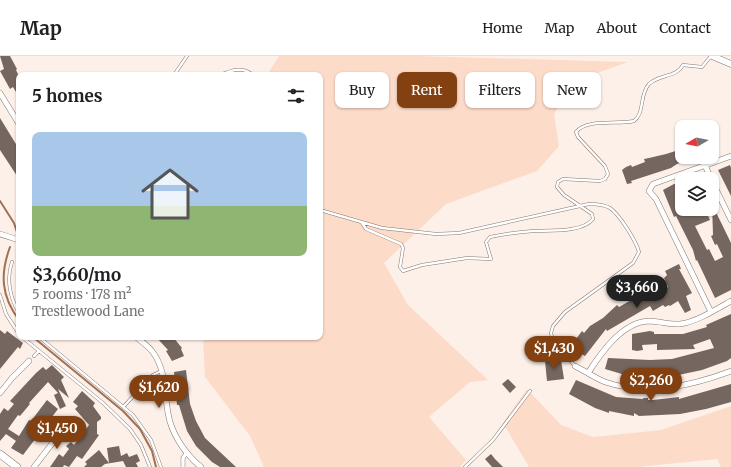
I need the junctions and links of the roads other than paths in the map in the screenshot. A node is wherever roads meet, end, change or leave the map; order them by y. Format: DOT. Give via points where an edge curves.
graph roads {
  1 [pos="187,56"];
  2 [pos="712,56"];
  3 [pos="731,64"];
  4 [pos="176,72"];
  5 [pos="230,72"];
  6 [pos="248,72"];
  7 [pos="0,93"];
  8 [pos="16,119"];
  9 [pos="731,156"];
  10 [pos="705,165"];
  11 [pos="708,172"];
  12 [pos="719,195"];
  13 [pos="580,206"];
  14 [pos="323,211"];
  15 [pos="731,220"];
  16 [pos="362,223"];
  17 [pos="0,234"];
  18 [pos="16,239"];
  19 [pos="12,262"];
  20 [pos="0,294"];
  21 [pos="731,301"];
  22 [pos="16,306"];
  23 [pos="711,312"];
  24 [pos="16,329"];
  25 [pos="26,340"];
  26 [pos="43,340"];
  27 [pos="140,340"];
  28 [pos="39,351"];
  29 [pos="34,356"];
  30 [pos="29,361"];
  31 [pos="575,366"];
  32 [pos="162,370"];
  33 [pos="731,371"];
  34 [pos="588,373"];
  35 [pos="530,391"];
  36 [pos="0,393"];
  37 [pos="124,406"];
  38 [pos="68,423"];
  39 [pos="187,452"];
  40 [pos="0,454"];
  41 [pos="17,467"];
  42 [pos="34,467"];
  43 [pos="150,467"];
  44 [pos="161,467"];
  45 [pos="182,467"];
  46 [pos="201,467"];
  47 [pos="465,467"];
  1 -- 4 [label="lane"];
  2 -- 3 [label="street"];
  2 -- 13 [label="lane" via="702,67 683,65 676,73 652,82 644,92 640,115 634,121 607,122 578,129 578,137 608,171 605,179 600,181 565,178 558,182 560,192"];
  5 -- 6 [label="lane" via="240,69"];
  7 -- 8 [label="street"];
  9 -- 10 [label="street"];
  10 -- 11 [label="street"];
  10 -- 23 [label="street" via="654,184 649,191 656,199"];
  12 -- 15 [label="street"];
  13 -- 16 [label="lane" via="459,233 413,232"];
  13 -- 16 [label="lane" via="593,216 591,221 582,226 495,236 488,239 487,244 491,259 467,258 422,265 407,271 400,267 403,246 400,242 366,229"];
  13 -- 31 [label="lane" via="596,204 610,208 635,241 639,252 633,263 565,312 553,326 552,341"];
  14 -- 16 [label="lane"];
  17 -- 18 [label="street"];
  19 -- 22 [label="lane" via="9,276"];
  20 -- 24 [label="lane" via="6,314"];
  21 -- 23 [label="street"];
  23 -- 34 [label="street" via="681,324 640,322 604,348"];
  25 -- 28 [label="lane"];
  26 -- 37 [label="lane"];
  27 -- 32 [label="street" via="152,350"];
  28 -- 29 [label="lane"];
  28 -- 43 [label="lane" via="103,402 130,429 141,445"];
  30 -- 36 [label="street"];
  31 -- 34 [label="street"];
  32 -- 37 [label="lane" via="153,375"];
  32 -- 39 [label="street" via="168,414 179,442"];
  33 -- 34 [label="street" via="676,387 653,388 605,382"];
  35 -- 47 [label="lane" via="493,440"];
  37 -- 44 [label="lane" via="151,440"];
  38 -- 42 [label="street"];
  39 -- 45 [label="street"];
  39 -- 46 [label="street"];
  40 -- 41 [label="main road"];
}
